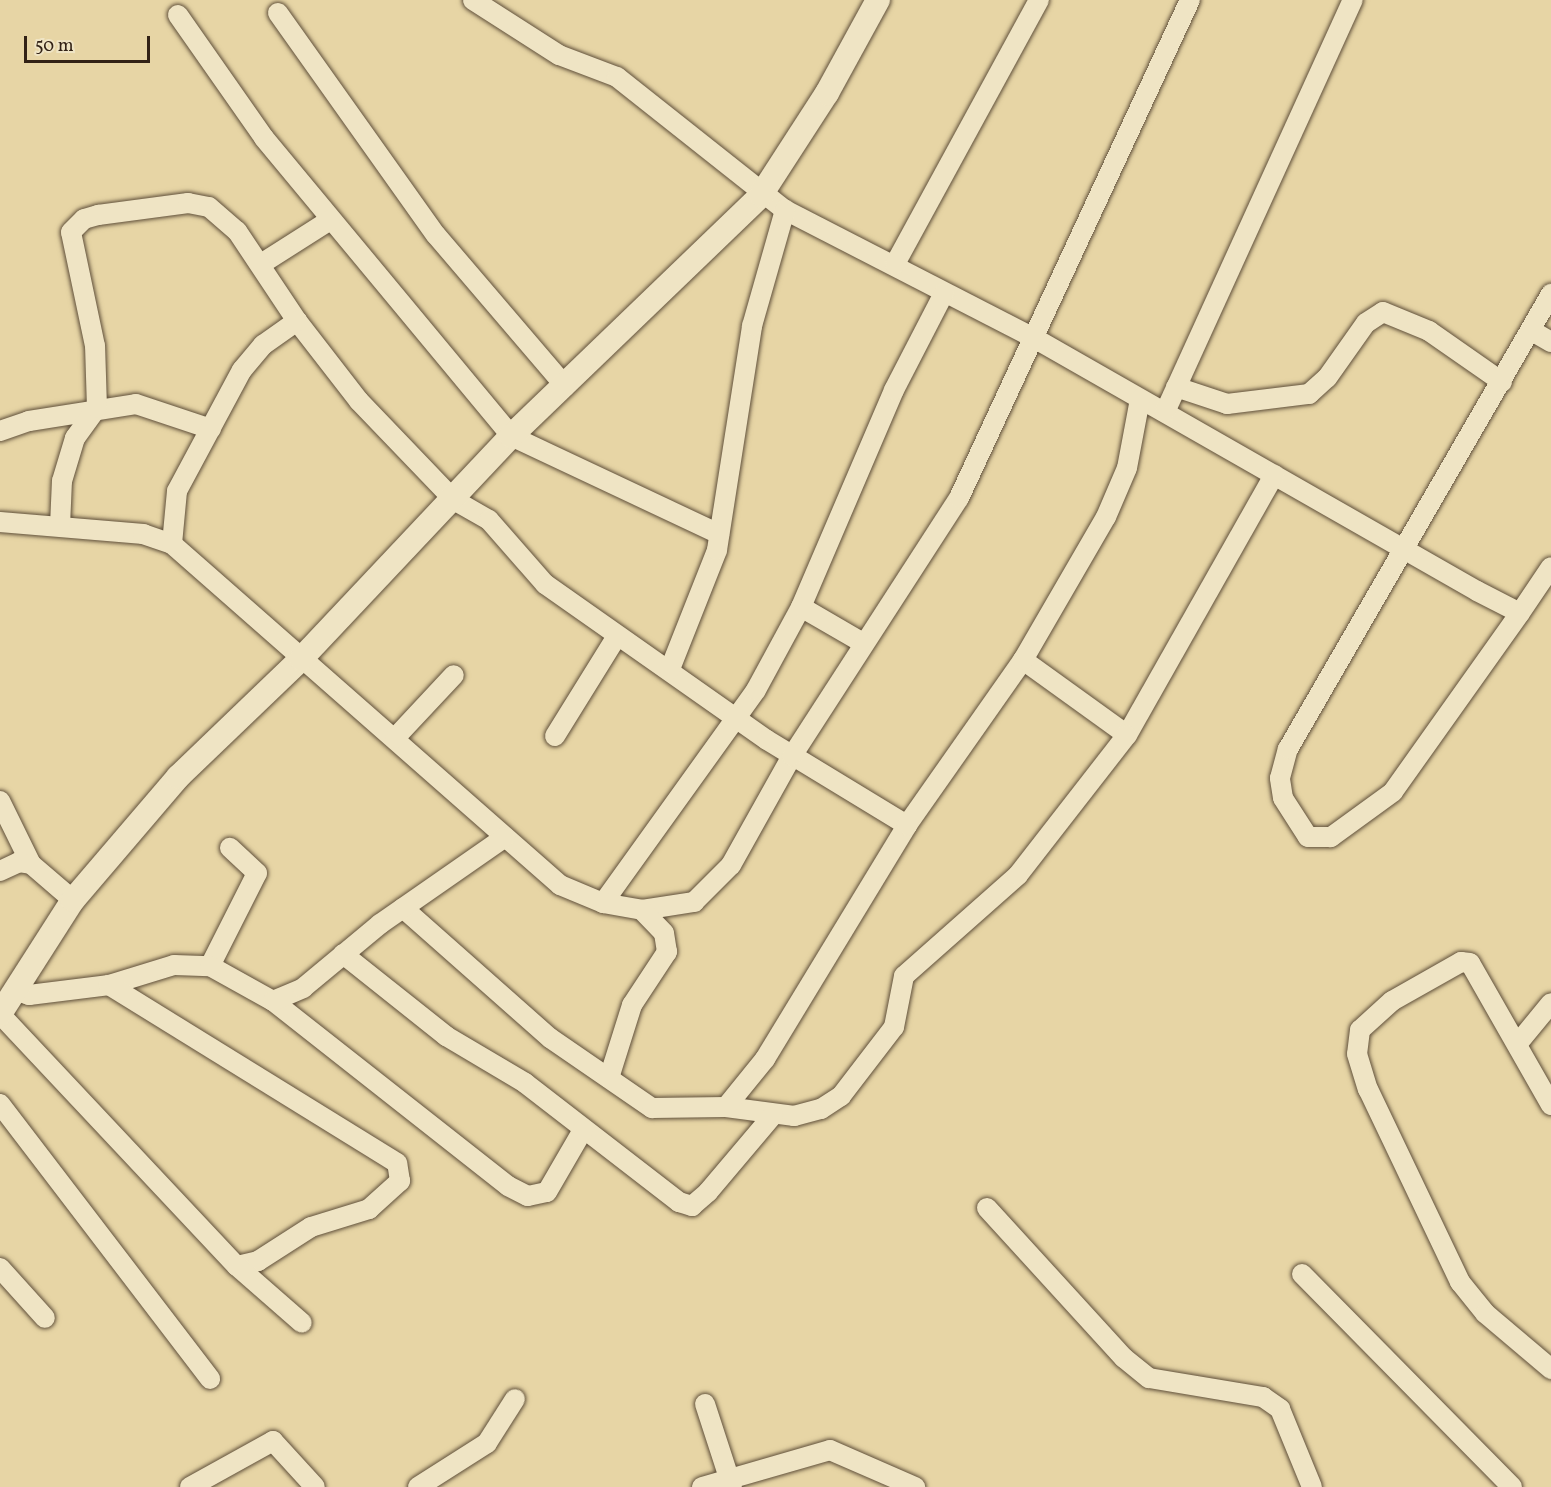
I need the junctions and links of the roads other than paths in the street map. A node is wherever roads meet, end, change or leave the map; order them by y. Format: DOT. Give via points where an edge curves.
graph roads {
  1 [pos="473,0"];
  2 [pos="878,0"];
  3 [pos="1039,0"];
  4 [pos="1190,0"];
  5 [pos="1353,0"];
  6 [pos="278,13"];
  7 [pos="178,15"];
  8 [pos="761,195"];
  9 [pos="785,210"];
  10 [pos="330,220"];
  11 [pos="261,264"];
  12 [pos="895,264"];
  13 [pos="944,293"];
  14 [pos="1551,294"];
  15 [pos="297,321"];
  16 [pos="1532,331"];
  17 [pos="1034,338"];
  18 [pos="1551,342"];
  19 [pos="1502,382"];
  20 [pos="565,386"];
  21 [pos="1176,387"];
  22 [pos="1140,399"];
  23 [pos="97,408"];
  24 [pos="1165,412"];
  25 [pos="211,429"];
  26 [pos="0,431"];
  27 [pos="511,436"];
  28 [pos="1274,475"];
  29 [pos="454,500"];
  30 [pos="0,522"];
  31 [pos="60,526"];
  32 [pos="719,534"];
  33 [pos="172,544"];
  34 [pos="1401,549"];
  35 [pos="1551,567"];
  36 [pos="801,607"];
  37 [pos="1521,613"];
  38 [pos="617,636"];
  39 [pos="863,643"];
  40 [pos="301,659"];
  41 [pos="1023,660"];
  42 [pos="669,669"];
  43 [pos="454,675"];
  44 [pos="735,718"];
  45 [pos="1126,735"];
  46 [pos="555,736"];
  47 [pos="395,738"];
  48 [pos="792,756"];
  49 [pos="0,801"];
  50 [pos="907,825"];
  51 [pos="505,837"];
  52 [pos="230,848"];
  53 [pos="31,864"];
  54 [pos="0,871"];
  55 [pos="73,900"];
  56 [pos="603,903"];
  57 [pos="403,908"];
  58 [pos="642,910"];
  59 [pos="343,954"];
  60 [pos="210,966"];
  61 [pos="109,985"];
  62 [pos="17,991"];
  63 [pos="273,1001"];
  64 [pos="1551,1003"];
  65 [pos="0,1014"];
  66 [pos="1519,1042"];
  67 [pos="609,1078"];
  68 [pos="0,1104"];
  69 [pos="1551,1105"];
  70 [pos="726,1107"];
  71 [pos="773,1115"];
  72 [pos="583,1130"];
  73 [pos="987,1208"];
  74 [pos="237,1266"];
  75 [pos="0,1268"];
  76 [pos="1302,1274"];
  77 [pos="45,1318"];
  78 [pos="302,1323"];
  79 [pos="1551,1369"];
  80 [pos="210,1379"];
  81 [pos="515,1399"];
  82 [pos="705,1404"];
  83 [pos="731,1483"];
  84 [pos="190,1487"];
  85 [pos="315,1487"];
  86 [pos="418,1487"];
  87 [pos="702,1487"];
  88 [pos="915,1487"];
  89 [pos="1312,1487"];
  90 [pos="1512,1487"];
  1 -- 8 [label="street" via="559,55 617,77"];
  2 -- 8 [label="street" via="827,93"];
  3 -- 12 [label="street"];
  4 -- 17 [label="street"];
  5 -- 21 [label="street"];
  6 -- 20 [label="street" via="436,235"];
  7 -- 10 [label="street" via="264,138"];
  8 -- 9 [label="street"];
  8 -- 20 [label="street"];
  9 -- 12 [label="street"];
  9 -- 32 [label="street" via="752,326"];
  10 -- 11 [label="street"];
  10 -- 27 [label="street"];
  11 -- 15 [label="street"];
  11 -- 23 [label="street" via="237,231 200,204 98,216 74,225 70,240 95,346"];
  12 -- 13 [label="street"];
  13 -- 17 [label="street"];
  13 -- 36 [label="street" via="894,390"];
  14 -- 16 [label="street"];
  15 -- 25 [label="street" via="253,355"];
  15 -- 29 [label="street" via="359,401"];
  16 -- 18 [label="street"];
  16 -- 19 [label="street"];
  17 -- 22 [label="street"];
  17 -- 39 [label="street" via="959,498 909,581"];
  19 -- 21 [label="street" via="1429,331 1383,312 1366,323 1327,378 1309,393 1227,404"];
  19 -- 34 [label="street"];
  20 -- 27 [label="street"];
  21 -- 24 [label="street"];
  22 -- 24 [label="street"];
  22 -- 41 [label="street" via="1127,468 1106,517"];
  23 -- 25 [label="street" via="148,405"];
  23 -- 26 [label="street"];
  23 -- 31 [label="street" via="75,438 65,470"];
  24 -- 28 [label="street"];
  25 -- 33 [label="street" via="177,491"];
  27 -- 29 [label="street"];
  27 -- 32 [label="street"];
  28 -- 34 [label="street"];
  28 -- 45 [label="street"];
  29 -- 38 [label="street" via="489,520 545,584"];
  29 -- 40 [label="street"];
  30 -- 31 [label="street"];
  31 -- 33 [label="street" via="143,534"];
  32 -- 42 [label="street" via="702,597"];
  33 -- 40 [label="street"];
  34 -- 37 [label="street"];
  34 -- 37 [label="street" via="1288,749 1280,778 1282,798 1308,837 1331,837 1393,792"];
  35 -- 37 [label="street"];
  36 -- 39 [label="street"];
  36 -- 44 [label="street" via="756,690"];
  38 -- 42 [label="street"];
  38 -- 46 [label="street"];
  39 -- 48 [label="street"];
  40 -- 47 [label="street"];
  40 -- 55 [label="street" via="178,777"];
  41 -- 45 [label="street"];
  41 -- 50 [label="street"];
  42 -- 44 [label="street"];
  43 -- 47 [label="street"];
  44 -- 48 [label="street"];
  44 -- 56 [label="street"];
  45 -- 71 [label="street" via="1018,875 904,976 894,1027 841,1096 821,1109"];
  47 -- 51 [label="street"];
  48 -- 50 [label="street"];
  48 -- 58 [label="street" via="714,888 694,902"];
  49 -- 53 [label="street"];
  50 -- 70 [label="street" via="765,1059"];
  51 -- 56 [label="street" via="560,885"];
  51 -- 57 [label="street"];
  52 -- 60 [label="street" via="257,873"];
  53 -- 54 [label="street" via="19,862"];
  53 -- 55 [label="street"];
  55 -- 62 [label="street"];
  56 -- 58 [label="street"];
  57 -- 59 [label="street"];
  57 -- 67 [label="street" via="550,1038"];
  58 -- 67 [label="street" via="664,933 667,951 632,1005 628,1031"];
  59 -- 63 [label="street" via="303,988"];
  59 -- 72 [label="street" via="446,1036 525,1083"];
  60 -- 61 [label="street" via="174,965"];
  60 -- 63 [label="street"];
  61 -- 62 [label="street" via="29,995"];
  61 -- 74 [label="street" via="401,1170 400,1181 369,1209 311,1227 258,1261"];
  62 -- 65 [label="street"];
  63 -- 72 [label="street" via="508,1186 528,1196 547,1192"];
  64 -- 66 [label="street"];
  65 -- 74 [label="street"];
  66 -- 69 [label="street"];
  66 -- 79 [label="street" via="1467,961 1370,1016 1360,1030 1357,1054 1368,1089 1460,1282 1485,1313"];
  67 -- 70 [label="street" via="652,1108"];
  68 -- 80 [label="street"];
  70 -- 71 [label="street"];
  71 -- 72 [label="street" via="692,1206"];
  73 -- 89 [label="street" via="1124,1359 1149,1378 1263,1397 1280,1409"];
  74 -- 78 [label="street"];
  75 -- 77 [label="street"];
  76 -- 90 [label="street"];
  81 -- 86 [label="street" via="487,1443"];
  82 -- 83 [label="street"];
  83 -- 87 [label="street"];
  83 -- 88 [label="street" via="830,1450"];
  84 -- 85 [label="street" via="273,1441"];
}
